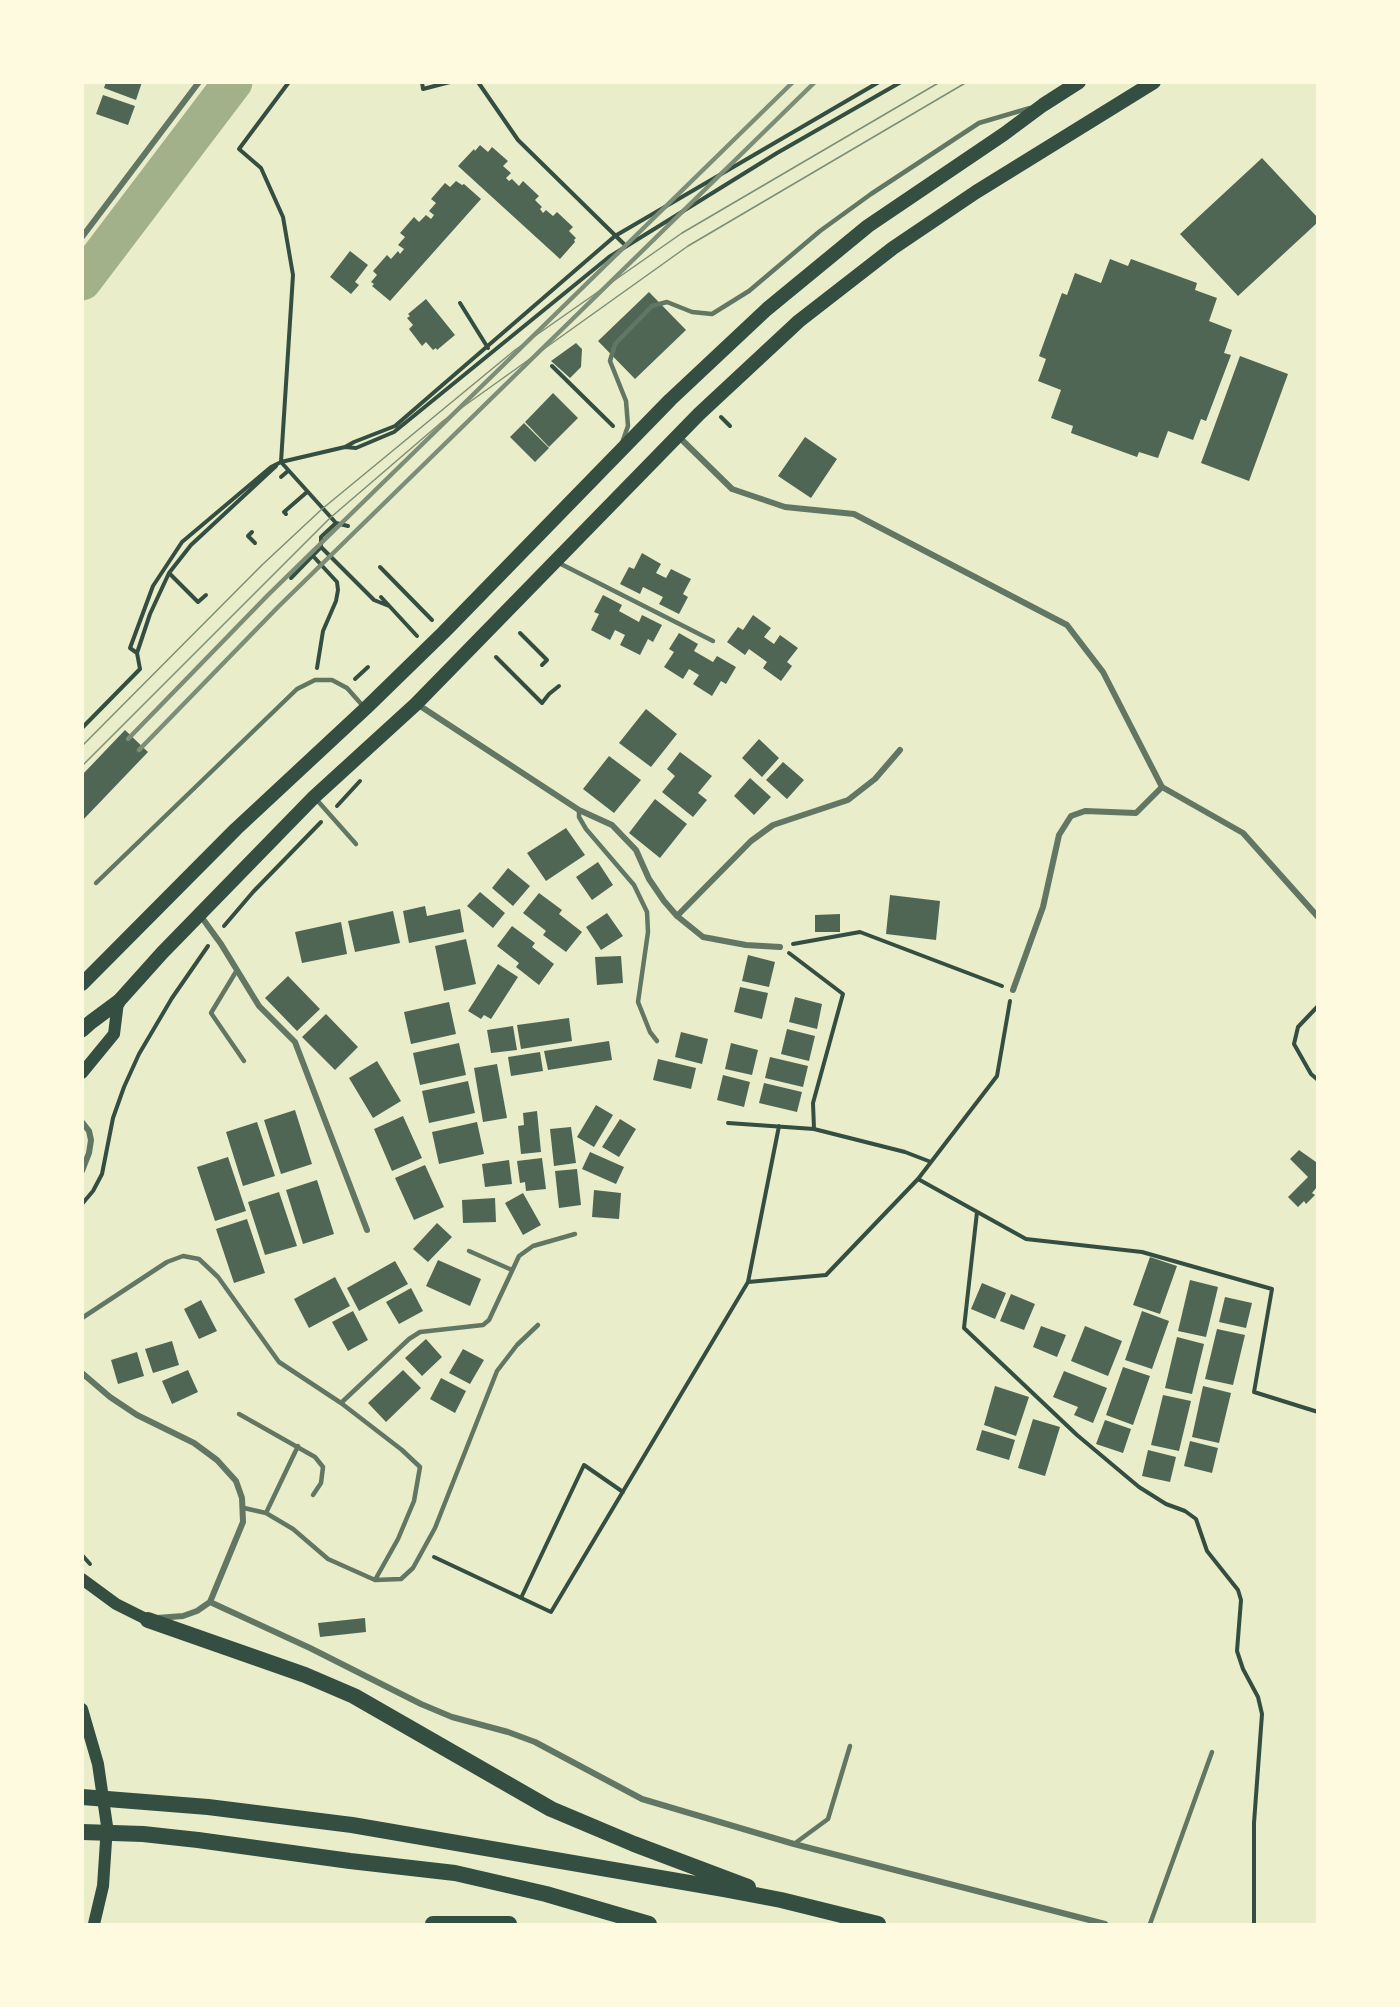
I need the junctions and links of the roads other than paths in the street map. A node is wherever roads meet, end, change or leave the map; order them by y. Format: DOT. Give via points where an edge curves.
graph roads {
  1 [pos="199,82"];
  2 [pos="1078,82"];
  3 [pos="1154,82"];
  4 [pos="1043,105"];
  5 [pos="82,237"];
  6 [pos="678,436"];
  7 [pos="619,452"];
  8 [pos="556,561"];
  9 [pos="713,641"];
  10 [pos="416,704"];
  11 [pos="366,708"];
  12 [pos="900,750"];
  13 [pos="1162,787"];
  14 [pos="314,797"];
  15 [pos="579,810"];
  16 [pos="356,844"];
  17 [pos="96,883"];
  18 [pos="199,915"];
  19 [pos="677,916"];
  20 [pos="1317,917"];
  21 [pos="780,946"];
  22 [pos="237,970"];
  23 [pos="82,984"];
  24 [pos="1012,990"];
  25 [pos="118,1002"];
  26 [pos="82,1030"];
  27 [pos="657,1041"];
  28 [pos="244,1061"];
  29 [pos="82,1073"];
  30 [pos="82,1122"];
  31 [pos="82,1171"];
  32 [pos="367,1230"];
  33 [pos="575,1234"];
  34 [pos="469,1251"];
  35 [pos="512,1270"];
  36 [pos="82,1318"];
  37 [pos="538,1325"];
  38 [pos="82,1373"];
  39 [pos="341,1403"];
  40 [pos="239,1414"];
  41 [pos="298,1446"];
  42 [pos="313,1495"];
  43 [pos="244,1508"];
  44 [pos="266,1513"];
  45 [pos="82,1578"];
  46 [pos="375,1580"];
  47 [pos="210,1602"];
  48 [pos="147,1620"];
  49 [pos="82,1709"];
  50 [pos="850,1746"];
  51 [pos="1212,1752"];
  52 [pos="82,1797"];
  53 [pos="82,1832"];
  54 [pos="795,1844"];
  55 [pos="781,1900"];
  56 [pos="94,1924"];
  57 [pos="433,1924"];
  58 [pos="509,1924"];
  59 [pos="628,1924"];
  60 [pos="648,1924"];
  61 [pos="878,1924"];
  62 [pos="1105,1924"];
  63 [pos="1150,1924"];
  1 -- 5 [label="street"];
  2 -- 4 [label="main road"];
  3 -- 6 [label="main road" via="984,186 893,248 799,321"];
  4 -- 7 [label="main road" via="868,226 787,291"];
  4 -- 7 [label="lane" via="979,123 871,194 749,291 712,314 692,312 667,302 652,306 615,344 610,361 626,401 628,426"];
  6 -- 8 [label="main road"];
  6 -- 13 [label="street" via="732,489 785,507 854,514 1067,625 1103,672"];
  7 -- 11 [label="main road"];
  8 -- 9 [label="lane"];
  8 -- 10 [label="main road"];
  10 -- 14 [label="main road"];
  10 -- 15 [label="street"];
  11 -- 17 [label="lane" via="332,680 315,680 297,689"];
  11 -- 23 [label="main road" via="236,829"];
  12 -- 19 [label="street" via="875,779 848,800 773,825 751,840"];
  13 -- 20 [label="street" via="1243,833"];
  13 -- 24 [label="street" via="1136,813 1085,811 1071,816 1059,835 1043,907"];
  14 -- 16 [label="lane"];
  14 -- 18 [label="main road"];
  15 -- 19 [label="street" via="612,825 636,850 649,879"];
  15 -- 27 [label="lane" via="586,829 634,885 647,912 638,1002"];
  18 -- 22 [label="street"];
  18 -- 25 [label="main road"];
  19 -- 21 [label="street" via="703,937"];
  22 -- 28 [label="lane" via="211,1013"];
  22 -- 32 [label="street" via="259,1006 295,1042"];
  25 -- 26 [label="highway"];
  25 -- 29 [label="main road" via="114,1034"];
  30 -- 31 [label="street" via="91,1140"];
  33 -- 35 [label="lane" via="533,1246 519,1256"];
  34 -- 35 [label="lane"];
  35 -- 39 [label="lane" via="483,1325 420,1332"];
  36 -- 39 [label="lane" via="167,1262 183,1256 199,1258 218,1277 279,1362"];
  37 -- 46 [label="lane" via="497,1371 435,1528 413,1568 401,1579"];
  38 -- 43 [label="street" via="136,1415 194,1443 217,1460 236,1481"];
  39 -- 46 [label="lane" via="420,1467 414,1501"];
  40 -- 41 [label="lane"];
  41 -- 42 [label="lane" via="323,1467 321,1483"];
  41 -- 44 [label="lane"];
  43 -- 44 [label="lane"];
  43 -- 47 [label="street" via="243,1522"];
  44 -- 46 [label="lane" via="293,1528 328,1559"];
  45 -- 48 [label="main road" via="116,1604"];
  47 -- 48 [label="street" via="183,1616"];
  47 -- 54 [label="street" via="431,1708 535,1742 642,1799"];
  48 -- 55 [label="highway" via="354,1696 551,1809"];
  49 -- 56 [label="main road" via="98,1764 107,1826 103,1886"];
  50 -- 54 [label="lane" via="828,1819"];
  51 -- 63 [label="lane"];
  52 -- 55 [label="highway" via="208,1807 352,1825"];
  53 -- 60 [label="highway" via="198,1840 455,1873"];
  54 -- 62 [label="street"];
  55 -- 61 [label="highway"];
  57 -- 58 [label="highway"];
  59 -- 60 [label="highway"];
}
